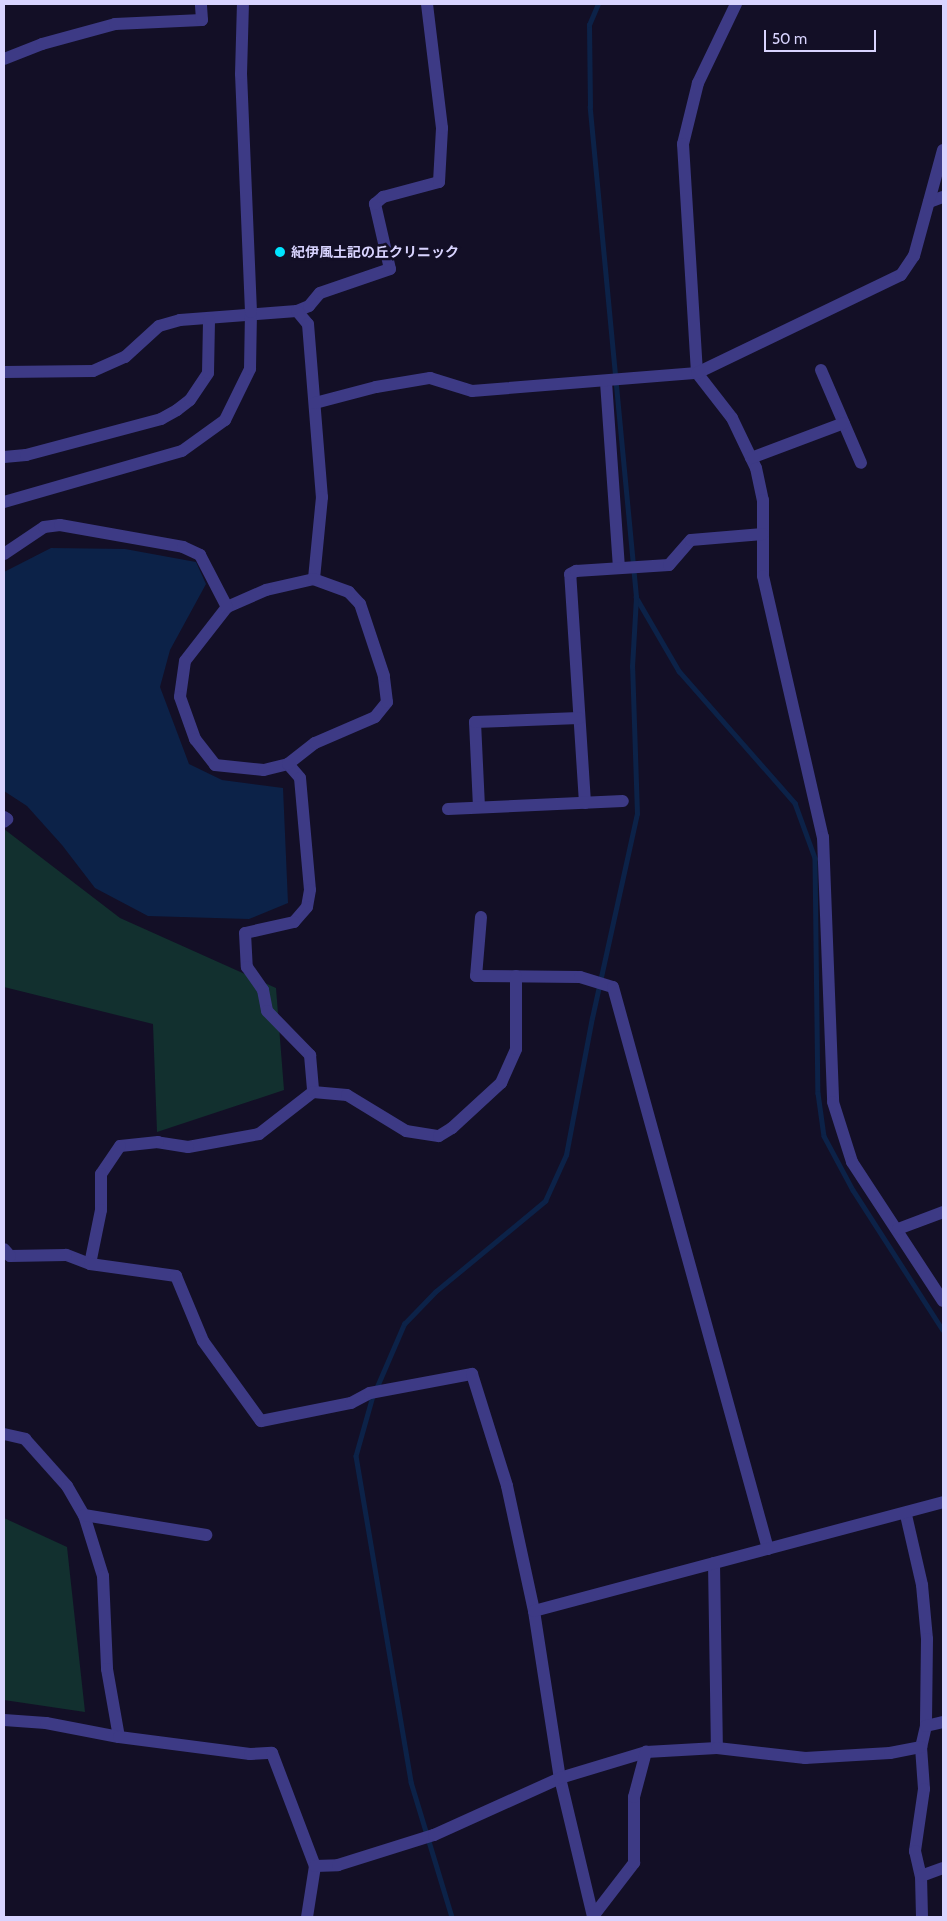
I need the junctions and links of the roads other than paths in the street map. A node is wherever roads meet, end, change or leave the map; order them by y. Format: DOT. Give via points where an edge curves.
graph roads {
  1 [pos="201,4"];
  2 [pos="243,4"];
  3 [pos="427,4"];
  4 [pos="736,4"];
  5 [pos="4,59"];
  6 [pos="943,150"];
  7 [pos="943,197"];
  8 [pos="929,202"];
  9 [pos="297,311"];
  10 [pos="251,312"];
  11 [pos="209,320"];
  12 [pos="821,370"];
  13 [pos="4,372"];
  14 [pos="697,373"];
  15 [pos="606,382"];
  16 [pos="315,403"];
  17 [pos="844,423"];
  18 [pos="4,457"];
  19 [pos="751,458"];
  20 [pos="861,463"];
  21 [pos="4,502"];
  22 [pos="763,534"];
  23 [pos="4,554"];
  24 [pos="619,568"];
  25 [pos="314,579"];
  26 [pos="227,607"];
  27 [pos="579,718"];
  28 [pos="288,764"];
  29 [pos="623,801"];
  30 [pos="585,803"];
  31 [pos="479,807"];
  32 [pos="448,809"];
  33 [pos="4,817"];
  34 [pos="4,822"];
  35 [pos="481,917"];
  36 [pos="516,976"];
  37 [pos="312,1092"];
  38 [pos="943,1212"];
  39 [pos="898,1229"];
  40 [pos="4,1249"];
  41 [pos="90,1264"];
  42 [pos="943,1301"];
  43 [pos="4,1434"];
  44 [pos="943,1502"];
  45 [pos="84,1515"];
  46 [pos="906,1515"];
  47 [pos="206,1535"];
  48 [pos="768,1549"];
  49 [pos="714,1563"];
  50 [pos="534,1611"];
  51 [pos="4,1720"];
  52 [pos="943,1722"];
  53 [pos="926,1726"];
  54 [pos="119,1737"];
  55 [pos="921,1747"];
  56 [pos="717,1748"];
  57 [pos="646,1752"];
  58 [pos="560,1778"];
  59 [pos="315,1866"];
  60 [pos="943,1868"];
  61 [pos="921,1876"];
  62 [pos="593,1916"];
  63 [pos="307,1917"];
  64 [pos="922,1917"];
  1 -- 5 [label="street" via="202,20 115,24 42,44"];
  2 -- 10 [label="street" via="241,74"];
  3 -- 9 [label="street" via="442,128 438,182 384,197 375,204 390,269 320,293 309,306"];
  4 -- 14 [label="street" via="698,82 683,144"];
  6 -- 8 [label="street"];
  7 -- 8 [label="street"];
  8 -- 14 [label="street" via="914,256 901,275"];
  9 -- 10 [label="street"];
  9 -- 16 [label="street" via="308,324"];
  10 -- 11 [label="street"];
  10 -- 21 [label="street" via="250,369 225,420 182,451"];
  11 -- 13 [label="street" via="180,320 159,326 125,358 93,371"];
  11 -- 18 [label="street" via="208,373 190,400 177,410 161,419 26,455"];
  12 -- 17 [label="street"];
  14 -- 15 [label="street"];
  14 -- 19 [label="street" via="732,418"];
  15 -- 16 [label="street" via="472,391 430,378 376,387"];
  15 -- 24 [label="street"];
  16 -- 25 [label="street" via="322,497"];
  17 -- 19 [label="street"];
  17 -- 20 [label="street"];
  19 -- 22 [label="street" via="763,500"];
  22 -- 24 [label="street" via="691,540 669,565"];
  22 -- 39 [label="street" via="763,576 823,838 833,1102 852,1162"];
  23 -- 26 [label="street" via="44,528 60,525 183,547 200,555"];
  24 -- 27 [label="street" via="570,574"];
  25 -- 26 [label="street" via="266,590"];
  25 -- 28 [label="street" via="350,592 360,604 384,676 387,702 375,717 315,742"];
  26 -- 28 [label="street" via="185,661 180,698 195,739 215,765 264,770"];
  27 -- 30 [label="street"];
  27 -- 31 [label="street" via="475,722"];
  28 -- 37 [label="street" via="300,778 310,890 307,907 294,922 245,933 247,967 263,990 267,1011 310,1055"];
  29 -- 30 [label="street"];
  30 -- 31 [label="street"];
  31 -- 32 [label="street"];
  33 -- 34 [label="street" via="7,819"];
  35 -- 36 [label="street" via="476,976"];
  36 -- 37 [label="street" via="516,1049 501,1083 439,1136 406,1131 347,1096"];
  36 -- 48 [label="street" via="580,977 613,987"];
  37 -- 41 [label="street" via="259,1134 188,1147 158,1142 120,1146 101,1174 101,1210"];
  38 -- 39 [label="street"];
  39 -- 42 [label="street"];
  40 -- 41 [label="street" via="10,1256 66,1255"];
  41 -- 50 [label="street" via="176,1276 202,1341 260,1421 351,1403 370,1393 472,1374 507,1486"];
  43 -- 45 [label="street" via="26,1439 67,1486"];
  44 -- 46 [label="street"];
  45 -- 47 [label="street"];
  45 -- 54 [label="street" via="103,1576 107,1669"];
  46 -- 48 [label="street"];
  46 -- 53 [label="street" via="922,1585 927,1639"];
  48 -- 49 [label="street"];
  49 -- 50 [label="street"];
  49 -- 56 [label="street"];
  50 -- 58 [label="street"];
  51 -- 54 [label="street" via="46,1723"];
  52 -- 53 [label="street"];
  53 -- 55 [label="street"];
  54 -- 59 [label="street" via="250,1754 272,1753"];
  55 -- 56 [label="street" via="890,1753 805,1758"];
  55 -- 61 [label="street" via="924,1790 915,1851"];
  56 -- 57 [label="street"];
  57 -- 58 [label="street"];
  57 -- 62 [label="street" via="634,1797 634,1863"];
  58 -- 59 [label="street" via="434,1835 338,1866"];
  58 -- 62 [label="street"];
  59 -- 63 [label="street"];
  60 -- 61 [label="street"];
  61 -- 64 [label="street"];
}
